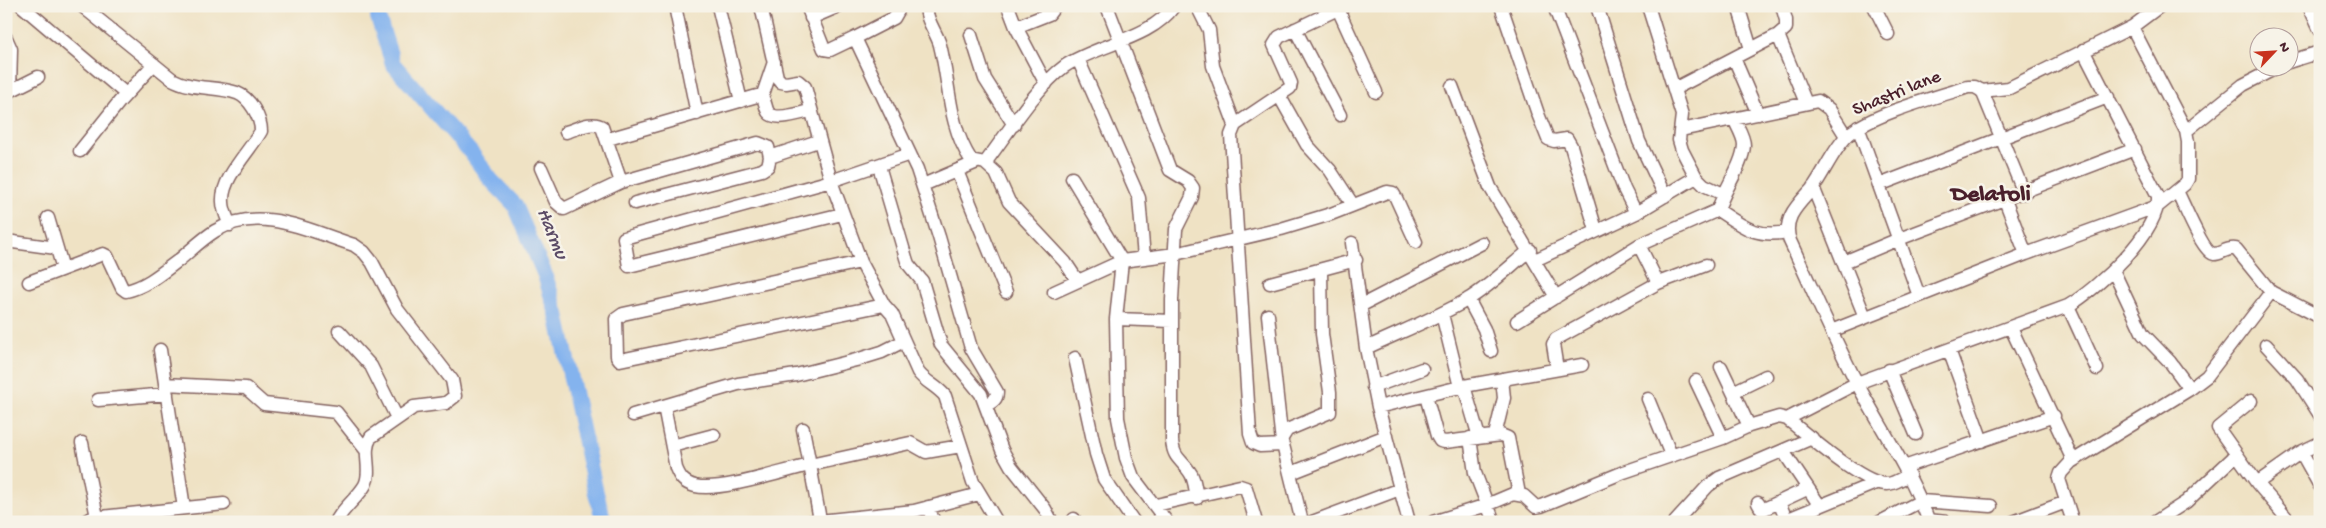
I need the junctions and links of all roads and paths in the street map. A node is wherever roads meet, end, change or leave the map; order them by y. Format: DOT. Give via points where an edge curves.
graph roads {
  1 [pos="22,6"];
  2 [pos="82,6"];
  3 [pos="674,6"];
  4 [pos="718,6"];
  5 [pos="761,6"];
  6 [pos="839,6"];
  7 [pos="897,6"];
  8 [pos="927,6"];
  9 [pos="1008,6"];
  10 [pos="1055,6"];
  11 [pos="1107,6"];
  12 [pos="1174,6"];
  13 [pos="1196,6"];
  14 [pos="1501,6"];
  15 [pos="1554,6"];
  16 [pos="1597,6"];
  17 [pos="1648,6"];
  18 [pos="1738,6"];
  19 [pos="1782,6"];
  20 [pos="1874,6"];
  21 [pos="2309,6"];
  22 [pos="2158,7"];
  23 [pos="1341,8"];
  24 [pos="809,12"];
  25 [pos="1016,27"];
  26 [pos="2132,27"];
  27 [pos="1296,29"];
  28 [pos="2320,30"];
  29 [pos="1888,34"];
  30 [pos="972,35"];
  31 [pos="1778,35"];
  32 [pos="6,38"];
  33 [pos="855,38"];
  34 [pos="1120,40"];
  35 [pos="1752,49"];
  36 [pos="2083,50"];
  37 [pos="2320,52"];
  38 [pos="1734,58"];
  39 [pos="1078,59"];
  40 [pos="2298,59"];
  41 [pos="774,62"];
  42 [pos="154,64"];
  43 [pos="38,77"];
  44 [pos="2255,78"];
  45 [pos="1046,84"];
  46 [pos="1452,86"];
  47 [pos="1674,89"];
  48 [pos="1982,91"];
  49 [pos="8,92"];
  50 [pos="1376,92"];
  51 [pos="126,94"];
  52 [pos="762,97"];
  53 [pos="1280,97"];
  54 [pos="2108,97"];
  55 [pos="741,102"];
  56 [pos="1806,103"];
  57 [pos="810,111"];
  58 [pos="697,114"];
  59 [pos="1758,114"];
  60 [pos="1340,115"];
  61 [pos="1734,119"];
  62 [pos="1014,125"];
  63 [pos="1235,125"];
  64 [pos="1858,128"];
  65 [pos="1681,130"];
  66 [pos="2186,131"];
  67 [pos="566,132"];
  68 [pos="1846,136"];
  69 [pos="2000,137"];
  70 [pos="608,139"];
  71 [pos="818,141"];
  72 [pos="2135,149"];
  73 [pos="80,151"];
  74 [pos="910,154"];
  75 [pos="770,157"];
  76 [pos="981,163"];
  77 [pos="879,166"];
  78 [pos="541,168"];
  79 [pos="957,171"];
  80 [pos="1696,177"];
  81 [pos="1072,178"];
  82 [pos="831,181"];
  83 [pos="621,182"];
  84 [pos="923,185"];
  85 [pos="1879,185"];
  86 [pos="1813,187"];
  87 [pos="2177,191"];
  88 [pos="2024,193"];
  89 [pos="1723,194"];
  90 [pos="1665,196"];
  91 [pos="2005,200"];
  92 [pos="635,203"];
  93 [pos="1353,205"];
  94 [pos="2158,206"];
  95 [pos="1718,210"];
  96 [pos="1636,213"];
  97 [pos="842,214"];
  98 [pos="48,218"];
  99 [pos="230,225"];
  100 [pos="1596,230"];
  101 [pos="1787,232"];
  102 [pos="1240,239"];
  103 [pos="1899,239"];
  104 [pos="6,241"];
  105 [pos="1416,242"];
  106 [pos="1352,243"];
  107 [pos="1482,243"];
  108 [pos="1638,245"];
  109 [pos="56,248"];
  110 [pos="1175,254"];
  111 [pos="2026,254"];
  112 [pos="1533,255"];
  113 [pos="1144,258"];
  114 [pos="1356,260"];
  115 [pos="1122,261"];
  116 [pos="861,262"];
  117 [pos="1844,262"];
  118 [pos="1706,265"];
  119 [pos="63,268"];
  120 [pos="1321,270"];
  121 [pos="2113,270"];
  122 [pos="1077,280"];
  123 [pos="29,282"];
  124 [pos="1270,283"];
  125 [pos="1658,283"];
  126 [pos="1006,292"];
  127 [pos="1054,292"];
  128 [pos="2271,292"];
  129 [pos="1919,296"];
  130 [pos="1556,297"];
  131 [pos="1468,299"];
  132 [pos="884,304"];
  133 [pos="1362,305"];
  134 [pos="2068,306"];
  135 [pos="1442,314"];
  136 [pos="1268,315"];
  137 [pos="1866,317"];
  138 [pos="2320,317"];
  139 [pos="1116,319"];
  140 [pos="1172,321"];
  141 [pos="1517,321"];
  142 [pos="2011,328"];
  143 [pos="339,331"];
  144 [pos="1831,331"];
  145 [pos="904,341"];
  146 [pos="2266,345"];
  147 [pos="1366,348"];
  148 [pos="160,350"];
  149 [pos="1949,350"];
  150 [pos="1491,351"];
  151 [pos="1076,358"];
  152 [pos="1582,365"];
  153 [pos="1721,367"];
  154 [pos="1422,369"];
  155 [pos="1557,369"];
  156 [pos="2097,369"];
  157 [pos="1889,370"];
  158 [pos="1766,376"];
  159 [pos="1502,379"];
  160 [pos="1696,381"];
  161 [pos="1857,383"];
  162 [pos="1462,386"];
  163 [pos="1373,387"];
  164 [pos="166,389"];
  165 [pos="2190,389"];
  166 [pos="1733,392"];
  167 [pos="1426,396"];
  168 [pos="1648,399"];
  169 [pos="98,400"];
  170 [pos="2251,401"];
  171 [pos="664,406"];
  172 [pos="986,406"];
  173 [pos="1378,407"];
  174 [pos="2320,415"];
  175 [pos="634,416"];
  176 [pos="2054,416"];
  177 [pos="398,418"];
  178 [pos="1787,419"];
  179 [pos="1748,426"];
  180 [pos="803,429"];
  181 [pos="1916,434"];
  182 [pos="714,435"];
  183 [pos="1495,435"];
  184 [pos="1386,436"];
  185 [pos="1474,437"];
  186 [pos="1723,438"];
  187 [pos="1812,438"];
  188 [pos="1982,441"];
  189 [pos="1282,442"];
  190 [pos="82,443"];
  191 [pos="2320,443"];
  192 [pos="672,446"];
  193 [pos="962,446"];
  194 [pos="366,450"];
  195 [pos="1783,451"];
  196 [pos="2301,452"];
  197 [pos="1671,455"];
  198 [pos="2236,455"];
  199 [pos="2071,462"];
  200 [pos="810,464"];
  201 [pos="1906,471"];
  202 [pos="1290,473"];
  203 [pos="1878,482"];
  204 [pos="2257,483"];
  205 [pos="2320,486"];
  206 [pos="1400,489"];
  207 [pos="1807,489"];
  208 [pos="980,494"];
  209 [pos="1519,494"];
  210 [pos="1197,498"];
  211 [pos="1921,501"];
  212 [pos="1779,502"];
  213 [pos="2066,502"];
  214 [pos="1758,503"];
  215 [pos="224,504"];
  216 [pos="1156,505"];
  217 [pos="1487,505"];
  218 [pos="1820,506"];
  219 [pos="1991,506"];
  220 [pos="928,507"];
  221 [pos="184,508"];
  222 [pos="98,518"];
  223 [pos="856,519"];
  224 [pos="815,521"];
  225 [pos="1928,521"];
  226 [pos="85,522"];
  227 [pos="336,522"];
  228 [pos="934,522"];
  229 [pos="997,522"];
  230 [pos="1052,522"];
  231 [pos="1134,522"];
  232 [pos="1167,522"];
  233 [pos="1256,522"];
  234 [pos="1302,522"];
  235 [pos="1312,522"];
  236 [pos="1409,522"];
  237 [pos="1433,522"];
  238 [pos="1494,522"];
  239 [pos="1674,522"];
  240 [pos="1880,522"];
  241 [pos="1946,522"];
  242 [pos="2013,522"];
  243 [pos="2073,522"];
  244 [pos="2155,522"];
  245 [pos="2290,522"];
  1 -- 51 [label="street"];
  2 -- 42 [label="street"];
  3 -- 58 [label="street"];
  4 -- 55 [label="street"];
  5 -- 41 [label="street"];
  6 -- 24 [label="street"];
  7 -- 33 [label="street" via="894,18"];
  8 -- 76 [label="street" via="928,17 940,45 957,132 970,160"];
  9 -- 25 [label="street"];
  10 -- 25 [label="street" via="1049,14"];
  11 -- 34 [label="street"];
  12 -- 34 [label="street" via="1160,22"];
  13 -- 63 [label="street" via="1209,30 1213,66"];
  14 -- 100 [label="street" via="1548,139 1567,139 1571,146"];
  15 -- 96 [label="street"];
  16 -- 90 [label="street" via="1639,141"];
  17 -- 47 [label="street"];
  18 -- 35 [label="street"];
  19 -- 31 [label="street" via="1786,28"];
  20 -- 29 [label="street"];
  21 -- 28 [label="street"];
  22 -- 26 [label="street, Shastri lane"];
  23 -- 27 [label="street"];
  23 -- 50 [label="street"];
  24 -- 33 [label="street" via="824,50"];
  25 -- 45 [label="street"];
  26 -- 36 [label="street, Shastri lane"];
  26 -- 66 [label="street"];
  27 -- 53 [label="street" via="1279,37 1274,44 1291,83"];
  27 -- 60 [label="street"];
  30 -- 62 [label="street" via="985,79"];
  31 -- 35 [label="street"];
  31 -- 56 [label="street"];
  32 -- 49 [label="street" via="11,49"];
  33 -- 74 [label="street"];
  34 -- 39 [label="street"];
  34 -- 110 [label="street" via="1170,170 1193,188 1176,230"];
  35 -- 38 [label="street"];
  36 -- 48 [label="street, Shastri lane" via="2009,88"];
  36 -- 54 [label="street"];
  37 -- 40 [label="street"];
  38 -- 47 [label="street"];
  38 -- 59 [label="street"];
  39 -- 45 [label="street"];
  39 -- 113 [label="street" via="1139,198"];
  41 -- 52 [label="street"];
  41 -- 57 [label="street" via="781,82 802,83"];
  42 -- 51 [label="street"];
  42 -- 99 [label="street" via="182,84 240,95 258,115 262,131 238,164 224,192 222,201"];
  43 -- 49 [label="street"];
  44 -- 66 [label="street" via="2243,84"];
  45 -- 62 [label="street"];
  46 -- 112 [label="street" via="1490,187"];
  47 -- 65 [label="street" via="1682,115"];
  48 -- 64 [label="street, Shastri lane" via="1968,87 1916,103"];
  48 -- 69 [label="street"];
  51 -- 73 [label="street"];
  52 -- 55 [label="street"];
  52 -- 57 [label="street" via="771,116"];
  53 -- 63 [label="street"];
  53 -- 93 [label="street" via="1307,146 1330,170"];
  54 -- 69 [label="street"];
  54 -- 72 [label="street"];
  55 -- 58 [label="street"];
  56 -- 59 [label="street"];
  56 -- 68 [label="street" via="1812,101 1825,106"];
  57 -- 71 [label="street"];
  58 -- 70 [label="street"];
  59 -- 61 [label="street"];
  61 -- 65 [label="street"];
  61 -- 89 [label="street" via="1744,143"];
  62 -- 76 [label="street"];
  63 -- 102 [label="street" via="1231,135 1232,168"];
  64 -- 68 [label="street, Shastri lane"];
  64 -- 85 [label="street"];
  65 -- 80 [label="street" via="1682,150"];
  66 -- 87 [label="street" via="2188,179"];
  67 -- 70 [label="street" via="597,124"];
  68 -- 86 [label="street, Shastri lane"];
  69 -- 85 [label="street"];
  69 -- 88 [label="street"];
  70 -- 83 [label="street"];
  71 -- 75 [label="street"];
  71 -- 82 [label="street"];
  72 -- 88 [label="street"];
  72 -- 94 [label="street" via="2158,196"];
  74 -- 77 [label="street"];
  74 -- 84 [label="street"];
  75 -- 83 [label="street" via="768,147 758,143"];
  75 -- 92 [label="street" via="768,166 762,170"];
  76 -- 79 [label="street"];
  76 -- 122 [label="street" via="996,173 1009,202"];
  77 -- 82 [label="street"];
  77 -- 172 [label="street" via="906,258 922,281 942,345 974,383"];
  78 -- 83 [label="street" via="556,202 564,209"];
  79 -- 84 [label="street"];
  79 -- 126 [label="street"];
  80 -- 89 [label="street" via="1704,185"];
  80 -- 90 [label="street"];
  81 -- 115 [label="street"];
  82 -- 97 [label="street"];
  82 -- 97 [label="street" via="624,238 629,266"];
  84 -- 172 [label="street" via="971,348 997,392 997,397"];
  85 -- 103 [label="street"];
  86 -- 101 [label="street, Shastri lane" via="1787,220"];
  86 -- 117 [label="street"];
  87 -- 94 [label="street"];
  87 -- 128 [label="street" via="2206,248 2215,254 2236,249"];
  88 -- 91 [label="street"];
  89 -- 95 [label="street"];
  90 -- 96 [label="street"];
  91 -- 103 [label="street"];
  91 -- 111 [label="street"];
  93 -- 102 [label="street" via="1309,221"];
  93 -- 105 [label="street" via="1387,192 1393,193"];
  94 -- 111 [label="street"];
  94 -- 121 [label="street" via="2146,230"];
  95 -- 101 [label="street" via="1747,230 1774,234"];
  95 -- 108 [label="street"];
  96 -- 100 [label="street"];
  97 -- 116 [label="street"];
  98 -- 109 [label="street"];
  99 -- 119 [label="street" via="215,231 162,273 133,290 122,288 107,256 103,254"];
  99 -- 177 [label="street" via="254,219 276,220 354,245 364,252 397,309 455,386 455,396 446,403 414,407"];
  100 -- 112 [label="street"];
  101 -- 144 [label="street"];
  102 -- 110 [label="street"];
  102 -- 189 [label="street" via="1250,434 1254,443 1260,446"];
  103 -- 117 [label="street"];
  103 -- 129 [label="street"];
  104 -- 109 [label="street"];
  106 -- 114 [label="street"];
  107 -- 133 [label="street"];
  108 -- 125 [label="street"];
  108 -- 130 [label="street"];
  109 -- 119 [label="street"];
  110 -- 113 [label="street"];
  110 -- 140 [label="street"];
  111 -- 129 [label="street"];
  112 -- 130 [label="street"];
  112 -- 131 [label="street"];
  113 -- 115 [label="street"];
  114 -- 120 [label="street"];
  114 -- 133 [label="street"];
  115 -- 122 [label="street"];
  115 -- 139 [label="street"];
  116 -- 132 [label="street"];
  116 -- 132 [label="street" via="622,314 614,325 616,352 620,360"];
  117 -- 137 [label="street"];
  118 -- 125 [label="street"];
  119 -- 123 [label="street"];
  120 -- 124 [label="street"];
  120 -- 189 [label="street" via="1322,334 1330,412 1287,430"];
  121 -- 134 [label="street" via="2085,296"];
  121 -- 165 [label="street" via="2142,334 2170,362"];
  122 -- 127 [label="street"];
  125 -- 155 [label="street" via="1556,340 1553,344"];
  128 -- 138 [label="street"];
  128 -- 165 [label="street" via="2207,376"];
  129 -- 137 [label="street"];
  130 -- 141 [label="street"];
  131 -- 135 [label="street"];
  131 -- 150 [label="street"];
  132 -- 145 [label="street"];
  133 -- 147 [label="street"];
  134 -- 142 [label="street"];
  134 -- 156 [label="street"];
  135 -- 147 [label="street"];
  135 -- 162 [label="street"];
  136 -- 189 [label="street"];
  137 -- 144 [label="street"];
  139 -- 140 [label="street"];
  139 -- 216 [label="street" via="1118,418 1126,458 1133,477"];
  140 -- 210 [label="street" via="1173,452 1190,472"];
  142 -- 149 [label="street"];
  142 -- 176 [label="street"];
  143 -- 177 [label="street" via="371,366"];
  144 -- 161 [label="street"];
  145 -- 171 [label="street" via="856,360 796,375 738,384"];
  145 -- 193 [label="street" via="923,379 939,388 945,396"];
  146 -- 174 [label="street" via="2297,379"];
  147 -- 163 [label="street"];
  148 -- 164 [label="street"];
  149 -- 157 [label="street"];
  149 -- 188 [label="street"];
  151 -- 231 [label="street" via="1104,479"];
  152 -- 155 [label="street"];
  153 -- 166 [label="street"];
  154 -- 163 [label="street"];
  155 -- 159 [label="street"];
  157 -- 161 [label="street"];
  157 -- 181 [label="street"];
  158 -- 166 [label="street"];
  159 -- 162 [label="street"];
  159 -- 183 [label="street" via="1504,398"];
  160 -- 186 [label="street"];
  161 -- 178 [label="street"];
  161 -- 201 [label="street"];
  162 -- 167 [label="street"];
  162 -- 185 [label="street"];
  163 -- 173 [label="street"];
  164 -- 169 [label="street"];
  164 -- 194 [label="street" via="246,388 264,404 336,412"];
  164 -- 221 [label="street"];
  165 -- 199 [label="street"];
  166 -- 179 [label="street"];
  167 -- 173 [label="street"];
  167 -- 185 [label="street" via="1440,441"];
  168 -- 197 [label="street"];
  170 -- 198 [label="street" via="2218,428"];
  171 -- 175 [label="street"];
  171 -- 192 [label="street"];
  172 -- 230 [label="street" via="1011,466"];
  173 -- 184 [label="street"];
  176 -- 188 [label="street"];
  176 -- 199 [label="street"];
  177 -- 194 [label="street" via="372,437"];
  178 -- 179 [label="street" via="1779,417"];
  178 -- 187 [label="street"];
  179 -- 186 [label="street"];
  180 -- 200 [label="street"];
  182 -- 192 [label="street"];
  183 -- 185 [label="street"];
  183 -- 209 [label="street" via="1506,435 1510,441"];
  184 -- 202 [label="street"];
  184 -- 206 [label="street"];
  185 -- 217 [label="street" via="1475,473"];
  186 -- 197 [label="street"];
  187 -- 195 [label="street"];
  187 -- 203 [label="street" via="1835,457"];
  188 -- 201 [label="street"];
  189 -- 202 [label="street"];
  190 -- 222 [label="street"];
  191 -- 196 [label="street"];
  192 -- 200 [label="street" via="679,477 700,487 727,484"];
  193 -- 200 [label="street" via="926,452 910,443"];
  193 -- 208 [label="street"];
  194 -- 227 [label="street" via="365,485"];
  195 -- 207 [label="street"];
  195 -- 239 [label="street" via="1719,478"];
  196 -- 204 [label="street"];
  196 -- 205 [label="street"];
  197 -- 209 [label="street" via="1541,506 1536,507"];
  198 -- 204 [label="street"];
  198 -- 244 [label="street" via="2186,502"];
  199 -- 213 [label="street" via="2059,479"];
  200 -- 224 [label="street"];
  201 -- 203 [label="street" via="1888,484"];
  201 -- 211 [label="street"];
  202 -- 234 [label="street"];
  203 -- 218 [label="street"];
  204 -- 245 [label="street"];
  206 -- 235 [label="street"];
  206 -- 236 [label="street"];
  207 -- 212 [label="street"];
  207 -- 218 [label="street"];
  208 -- 220 [label="street"];
  208 -- 229 [label="street"];
  209 -- 217 [label="street"];
  210 -- 216 [label="street"];
  210 -- 233 [label="street" via="1234,487 1246,488"];
  211 -- 219 [label="street"];
  211 -- 225 [label="street"];
  211 -- 240 [label="street"];
  212 -- 214 [label="street" via="1762,510"];
  212 -- 218 [label="street" via="1786,518"];
  213 -- 242 [label="street"];
  213 -- 243 [label="street"];
  215 -- 221 [label="street"];
  216 -- 232 [label="street"];
  217 -- 237 [label="street"];
  217 -- 238 [label="street"];
  220 -- 223 [label="street"];
  220 -- 228 [label="street"];
  221 -- 222 [label="street"];
  222 -- 226 [label="street"];
  223 -- 224 [label="street"];
  225 -- 241 [label="street"];
}
